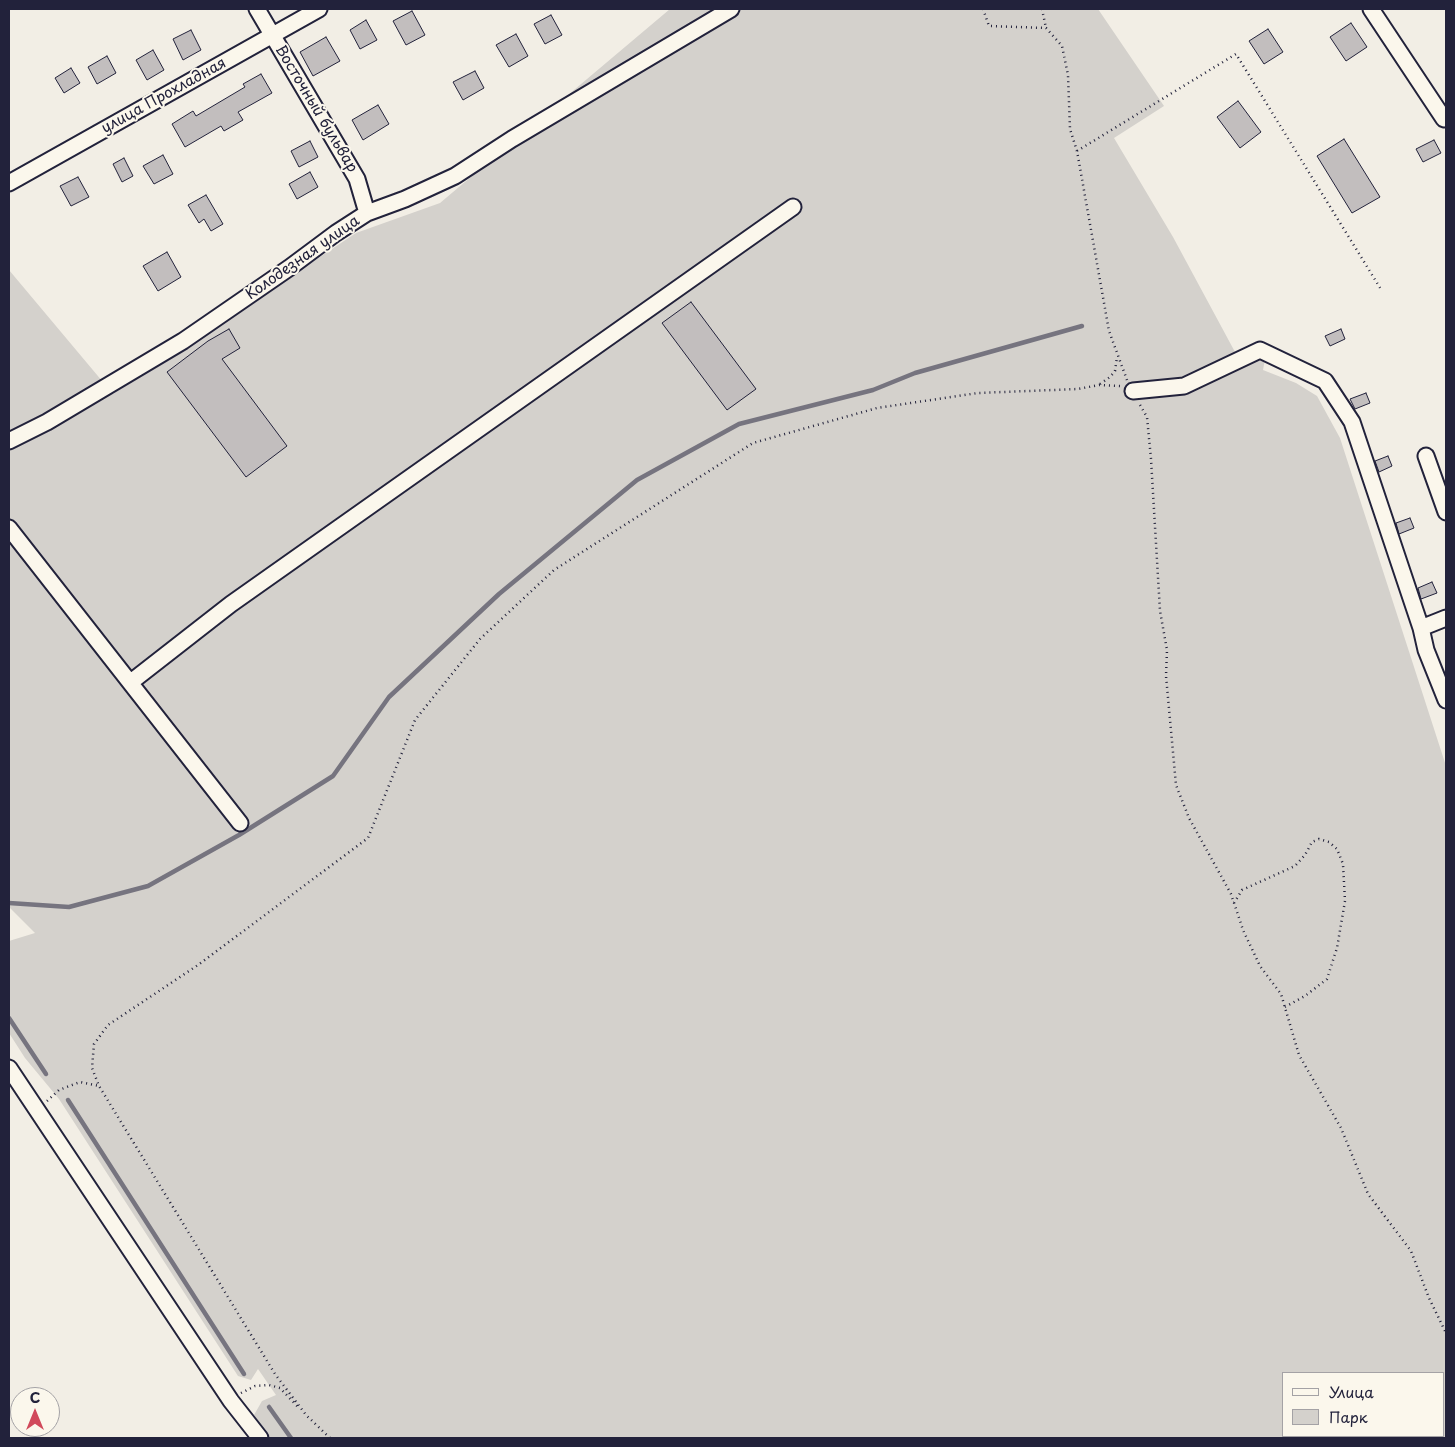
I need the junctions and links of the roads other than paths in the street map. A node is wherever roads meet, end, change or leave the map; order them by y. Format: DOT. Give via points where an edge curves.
graph roads {
  1 [pos="257,9"];
  2 [pos="319,9"];
  3 [pos="731,9"];
  4 [pos="1371,9"];
  5 [pos="710,14"];
  6 [pos="272,35"];
  7 [pos="1444,119"];
  8 [pos="9,183"];
  9 [pos="792,207"];
  10 [pos="367,213"];
  11 [pos="1133,391"];
  12 [pos="9,442"];
  13 [pos="1426,456"];
  14 [pos="1446,512"];
  15 [pos="9,528"];
  16 [pos="1446,618"];
  17 [pos="1420,628"];
  18 [pos="131,682"];
  19 [pos="1446,700"];
  20 [pos="240,823"];
  21 [pos="9,1068"];
  22 [pos="260,1438"];
  1 -- 6 [label="street, Восточный бульвар"];
  2 -- 6 [label="street, улица Прохладная"];
  3 -- 5 [label="street, Колодезная улица"];
  4 -- 7 [label="street"];
  5 -- 10 [label="street, Колодезная улица" via="455,176"];
  6 -- 8 [label="street, улица Прохладная"];
  6 -- 10 [label="street, Восточный бульвар" via="358,179"];
  9 -- 18 [label="street" via="239,599"];
  10 -- 12 [label="street, Колодезная улица" via="183,341"];
  11 -- 17 [label="street" via="1184,386 1260,350 1325,381 1352,422"];
  13 -- 14 [label="street"];
  15 -- 18 [label="street"];
  16 -- 17 [label="street"];
  17 -- 19 [label="street"];
  18 -- 20 [label="street"];
  21 -- 22 [label="street" via="231,1401"];
}
